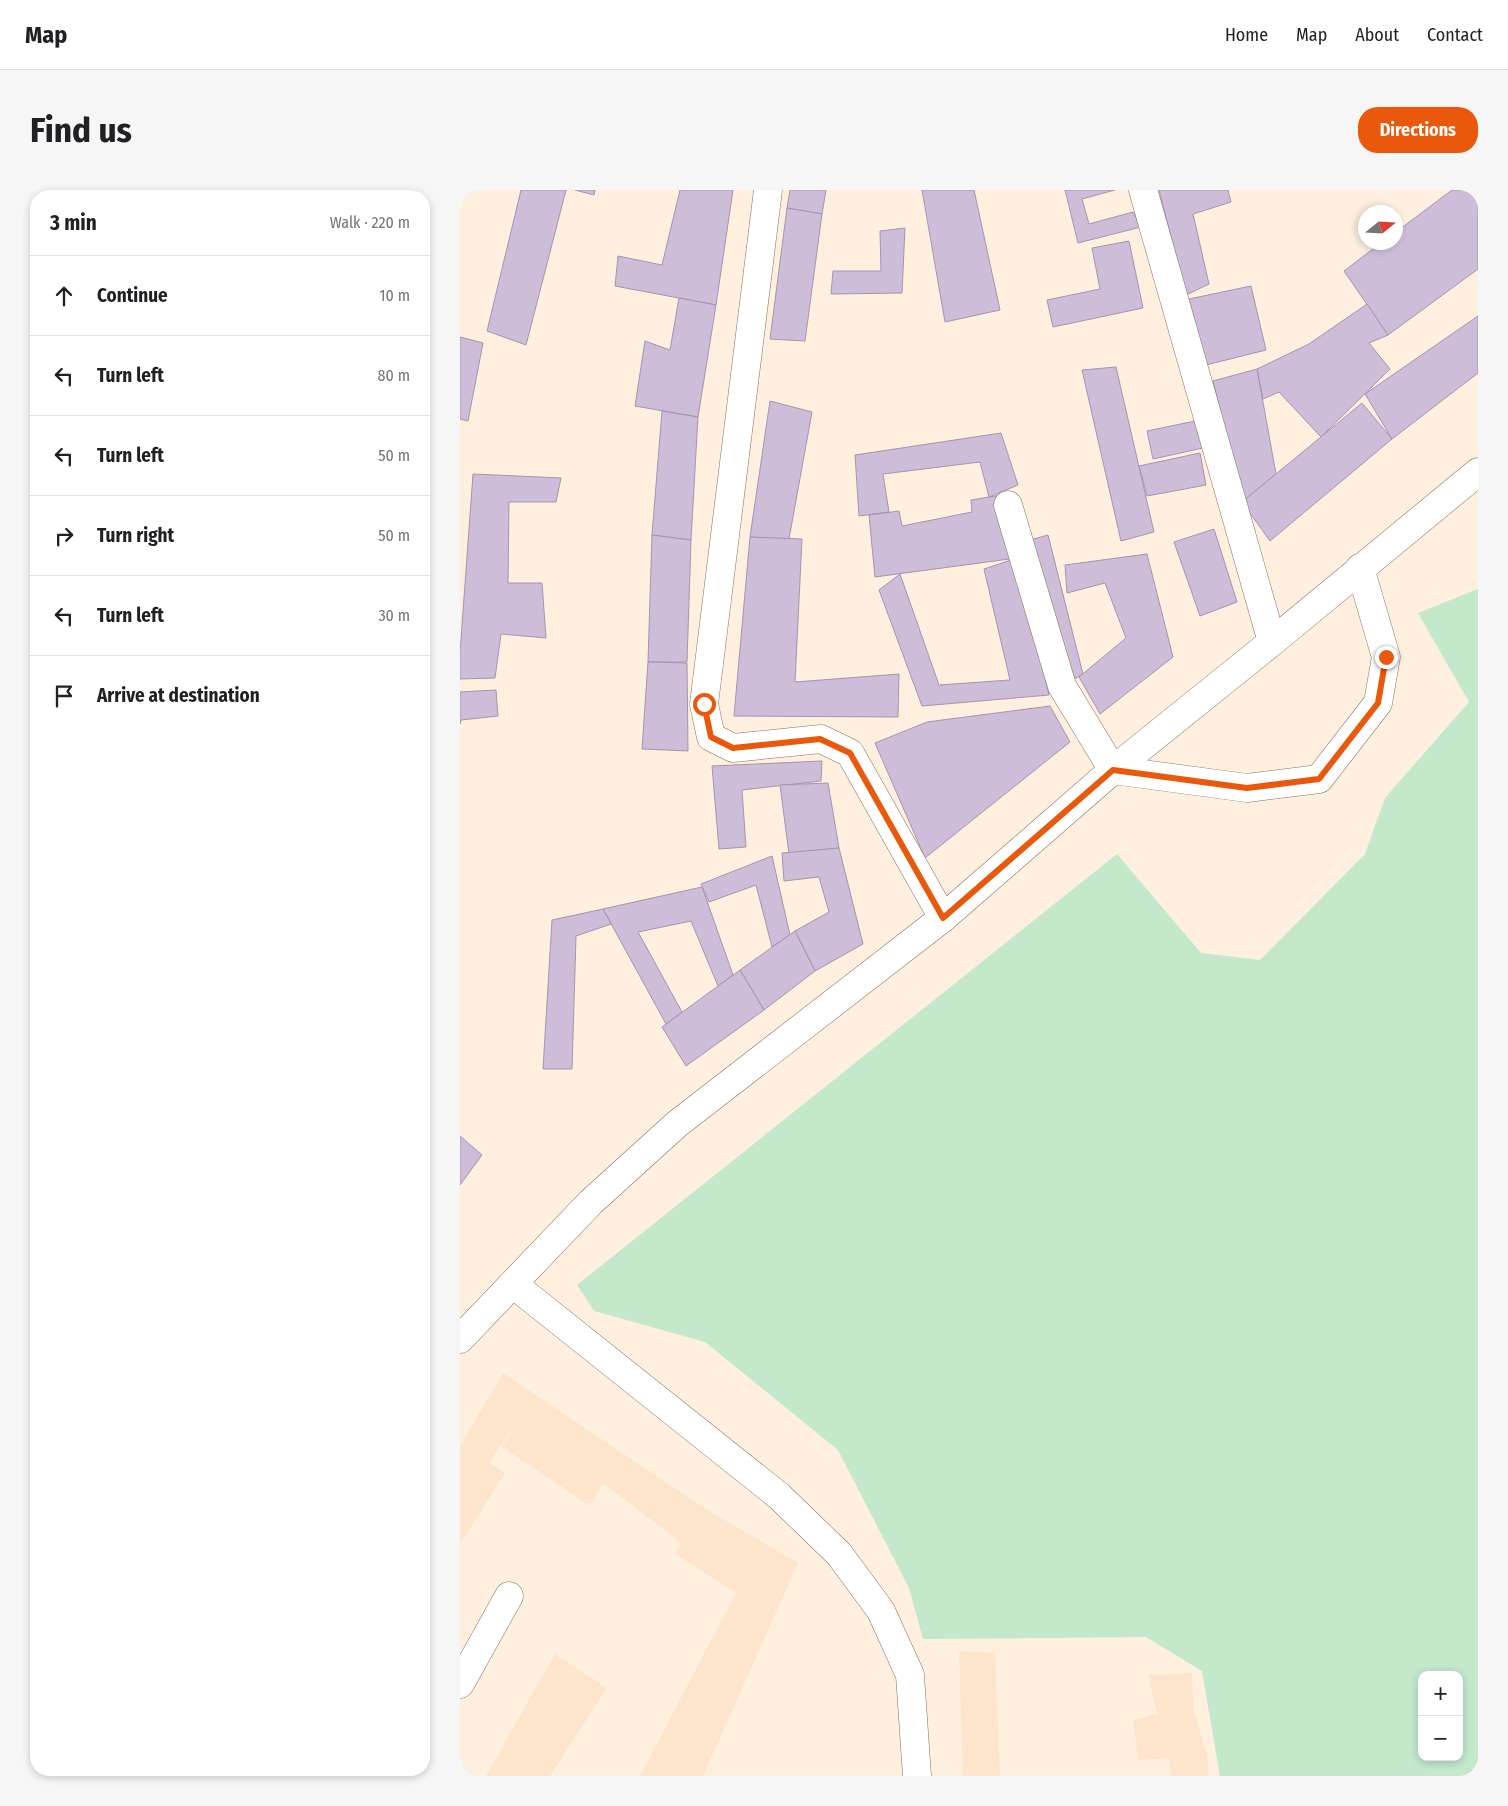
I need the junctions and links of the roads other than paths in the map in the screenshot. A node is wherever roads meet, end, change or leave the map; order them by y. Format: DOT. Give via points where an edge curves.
graph roads {
  1 [pos="768,190"];
  2 [pos="1143,190"];
  3 [pos="1478,472"];
  4 [pos="1008,505"];
  5 [pos="1360,568"];
  6 [pos="1272,642"];
  7 [pos="1113,770"];
  8 [pos="943,918"];
  9 [pos="513,1284"];
  10 [pos="460,1339"];
  11 [pos="509,1596"];
  12 [pos="460,1684"];
  13 [pos="917,1776"];
  1 -- 8 [label="street" via="704,704 711,737 733,748 820,739 850,753"];
  2 -- 6 [label="street"];
  3 -- 5 [label="street"];
  4 -- 7 [label="street" via="1062,686"];
  5 -- 6 [label="street"];
  5 -- 7 [label="street" via="1386,657 1378,703 1319,779 1247,788"];
  6 -- 7 [label="street"];
  7 -- 8 [label="street"];
  8 -- 9 [label="street" via="677,1124 591,1202"];
  9 -- 10 [label="street"];
  9 -- 13 [label="street" via="779,1496 839,1554 881,1611 910,1675"];
  11 -- 12 [label="street"];
}
